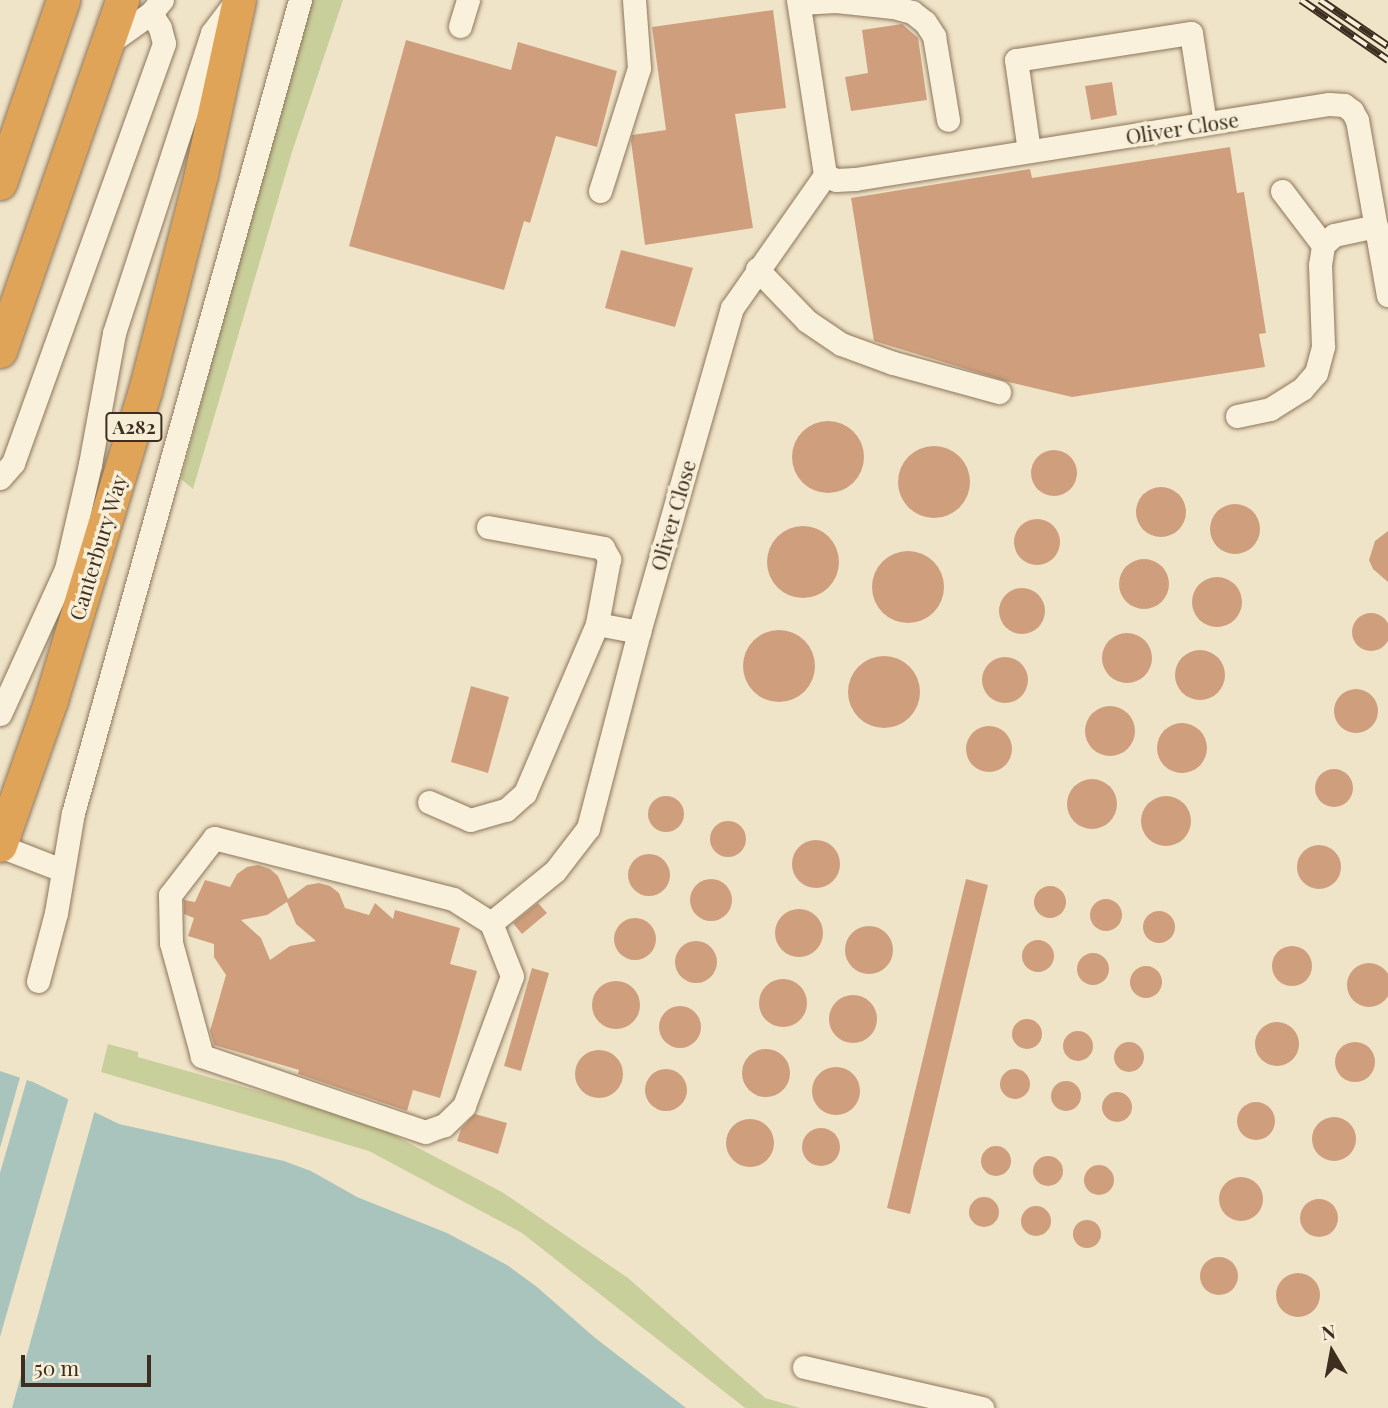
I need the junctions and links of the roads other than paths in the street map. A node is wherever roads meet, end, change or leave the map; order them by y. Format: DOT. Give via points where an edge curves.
graph roads {
  1 [pos="62,0"];
  2 [pos="238,0"];
  3 [pos="300,0"];
  4 [pos="468,0"];
  5 [pos="634,0"];
  6 [pos="799,2"];
  7 [pos="145,4"];
  8 [pos="460,26"];
  9 [pos="948,120"];
  10 [pos="1205,123"];
  11 [pos="1029,151"];
  12 [pos="825,175"];
  13 [pos="0,183"];
  14 [pos="600,191"];
  15 [pos="1282,191"];
  16 [pos="1376,226"];
  17 [pos="1323,246"];
  18 [pos="757,270"];
  19 [pos="1388,295"];
  20 [pos="0,351"];
  21 [pos="999,391"];
  22 [pos="1237,416"];
  23 [pos="0,478"];
  24 [pos="488,527"];
  25 [pos="597,624"];
  26 [pos="639,632"];
  27 [pos="0,714"];
  28 [pos="429,802"];
  29 [pos="0,846"];
  30 [pos="62,870"];
  31 [pos="491,923"];
  32 [pos="38,981"];
  33 [pos="804,1367"];
  34 [pos="982,1408"];
  1 -- 13 [label="highway"];
  2 -- 27 [label="street" via="212,33 114,333 66,569"];
  2 -- 29 [label="highway, Canterbury Way / A282" via="201,174 145,391 51,700"];
  3 -- 30 [label="street" via="101,710"];
  4 -- 8 [label="street"];
  5 -- 14 [label="street" via="639,68"];
  6 -- 9 [label="street" via="893,7 912,12 925,22 934,36"];
  6 -- 12 [label="street"];
  7 -- 20 [label="highway" via="110,42"];
  7 -- 23 [label="street" via="164,43 13,463"];
  10 -- 11 [label="street, Oliver Close"];
  10 -- 11 [label="street" via="1191,33 1016,60"];
  10 -- 16 [label="street, Oliver Close" via="1329,104 1344,106 1357,120"];
  11 -- 12 [label="street, Oliver Close" via="855,179 836,180"];
  12 -- 18 [label="street, Oliver Close"];
  15 -- 17 [label="street"];
  16 -- 17 [label="street" via="1334,235"];
  16 -- 19 [label="street, Oliver Close"];
  17 -- 22 [label="street" via="1323,346 1316,373 1302,389 1270,409"];
  18 -- 21 [label="street" via="807,321 841,344"];
  18 -- 26 [label="street, Oliver Close" via="732,308 724,332"];
  24 -- 25 [label="street" via="603,548 610,559"];
  25 -- 26 [label="street"];
  25 -- 28 [label="street" via="525,793 506,810 470,820"];
  26 -- 31 [label="street, Oliver Close" via="588,828 555,870"];
  29 -- 30 [label="street"];
  30 -- 32 [label="street"];
  31 -- 31 [label="street" via="453,899 214,838 170,895 172,943 202,1056 425,1132 444,1125 464,1106 512,976"];
  33 -- 34 [label="street"];
}
